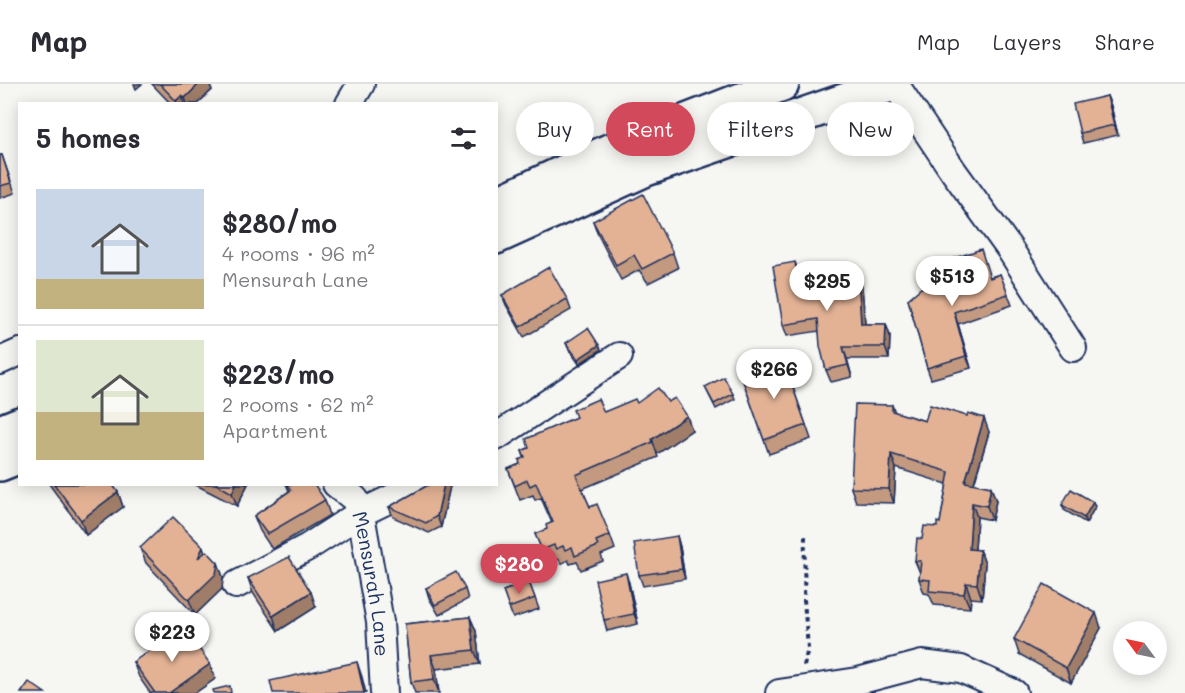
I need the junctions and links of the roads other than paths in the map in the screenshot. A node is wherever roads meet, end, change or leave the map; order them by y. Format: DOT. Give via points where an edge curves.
graph roads {
  1 [pos="361,84"];
  2 [pos="782,84"];
  3 [pos="894,84"];
  4 [pos="350,102"];
  5 [pos="498,203"];
  6 [pos="498,236"];
  7 [pos="1073,348"];
  8 [pos="18,353"];
  9 [pos="619,356"];
  10 [pos="0,361"];
  11 [pos="18,425"];
  12 [pos="0,432"];
  13 [pos="498,436"];
  14 [pos="18,457"];
  15 [pos="0,464"];
  16 [pos="338,486"];
  17 [pos="417,486"];
  18 [pos="359,514"];
  19 [pos="236,585"];
  20 [pos="789,692"];
  21 [pos="384,693"];
  22 [pos="1014,693"];
  1 -- 4 [label="street"];
  2 -- 5 [label="main road" via="607,152"];
  3 -- 6 [label="main road" via="646,169"];
  3 -- 7 [label="street" via="1009,248"];
  8 -- 10 [label="street"];
  9 -- 13 [label="street"];
  11 -- 12 [label="main road"];
  14 -- 15 [label="main road"];
  16 -- 18 [label="street, Mensurah Lane" via="354,499"];
  17 -- 18 [label="street"];
  18 -- 19 [label="street" via="309,547"];
  18 -- 21 [label="street, Mensurah Lane" via="380,622"];
  20 -- 22 [label="street" via="858,681 922,664 962,669"];
}
